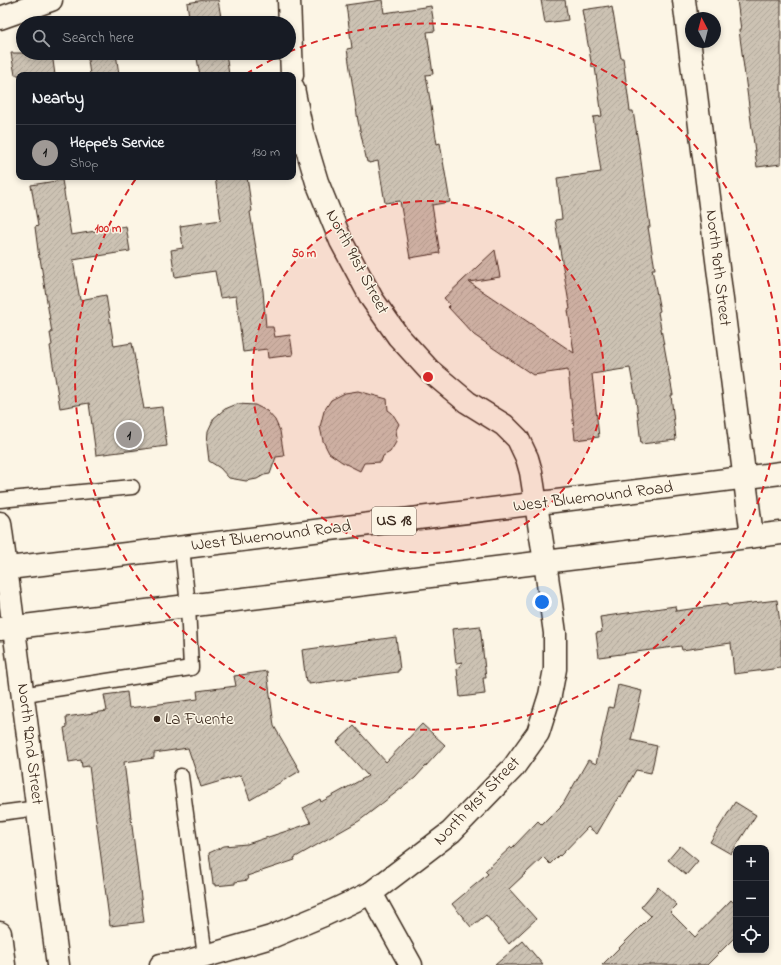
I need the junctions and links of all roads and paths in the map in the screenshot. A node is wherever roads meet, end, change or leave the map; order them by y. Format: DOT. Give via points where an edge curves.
graph roads {
  1 [pos="51,0"];
  2 [pos="289,0"];
  3 [pos="684,0"];
  4 [pos="290,16"];
  5 [pos="0,18"];
  6 [pos="291,60"];
  7 [pos="292,72"];
  8 [pos="296,103"];
  9 [pos="781,473"];
  10 [pos="745,478"];
  11 [pos="132,487"];
  12 [pos="0,500"];
  13 [pos="536,504"];
  14 [pos="0,523"];
  15 [pos="781,533"];
  16 [pos="752,536"];
  17 [pos="182,547"];
  18 [pos="545,562"];
  19 [pos="3,569"];
  20 [pos="188,606"];
  21 [pos="7,628"];
  22 [pos="23,695"];
  23 [pos="181,776"];
  24 [pos="38,808"];
  25 [pos="0,813"];
  26 [pos="371,893"];
  27 [pos="0,933"];
  28 [pos="205,956"];
  29 [pos="4,965"];
  30 [pos="58,965"];
  31 [pos="161,965"];
  32 [pos="411,965"];
  1 -- 5 [label="street"];
  2 -- 4 [label="street"];
  3 -- 10 [label="street, North 90th Street"];
  6 -- 7 [label="street"];
  8 -- 13 [label="street, North 91st Street" via="317,182 341,241 372,299 398,336 430,370 467,402 504,425 518,439 527,458"];
  9 -- 10 [label="street, West Bluemound Road / US 18"];
  10 -- 13 [label="street, West Bluemound Road / US 18"];
  10 -- 16 [label="street, North 90th Street"];
  11 -- 12 [label="lane"];
  13 -- 17 [label="street, West Bluemound Road / US 18"];
  13 -- 18 [label="street, North 91st Street"];
  14 -- 19 [label="street, North 92nd Street"];
  15 -- 16 [label="street"];
  16 -- 18 [label="street"];
  17 -- 19 [label="street, West Bluemound Road / US 18"];
  17 -- 20 [label="lane"];
  18 -- 20 [label="street"];
  18 -- 26 [label="street, North 91st Street" via="554,633 555,669 538,733 513,768 451,832"];
  19 -- 21 [label="street, North 92nd Street"];
  20 -- 21 [label="street"];
  20 -- 22 [label="lane" via="191,668"];
  21 -- 22 [label="street, North 92nd Street"];
  22 -- 24 [label="street, North 92nd Street"];
  23 -- 28 [label="lane"];
  24 -- 25 [label="lane"];
  24 -- 30 [label="street, North 92nd Street"];
  26 -- 28 [label="street, North 91st Street" via="271,937"];
  26 -- 32 [label="street"];
  27 -- 29 [label="street"];
  28 -- 31 [label="street, North 91st Street"];
}
